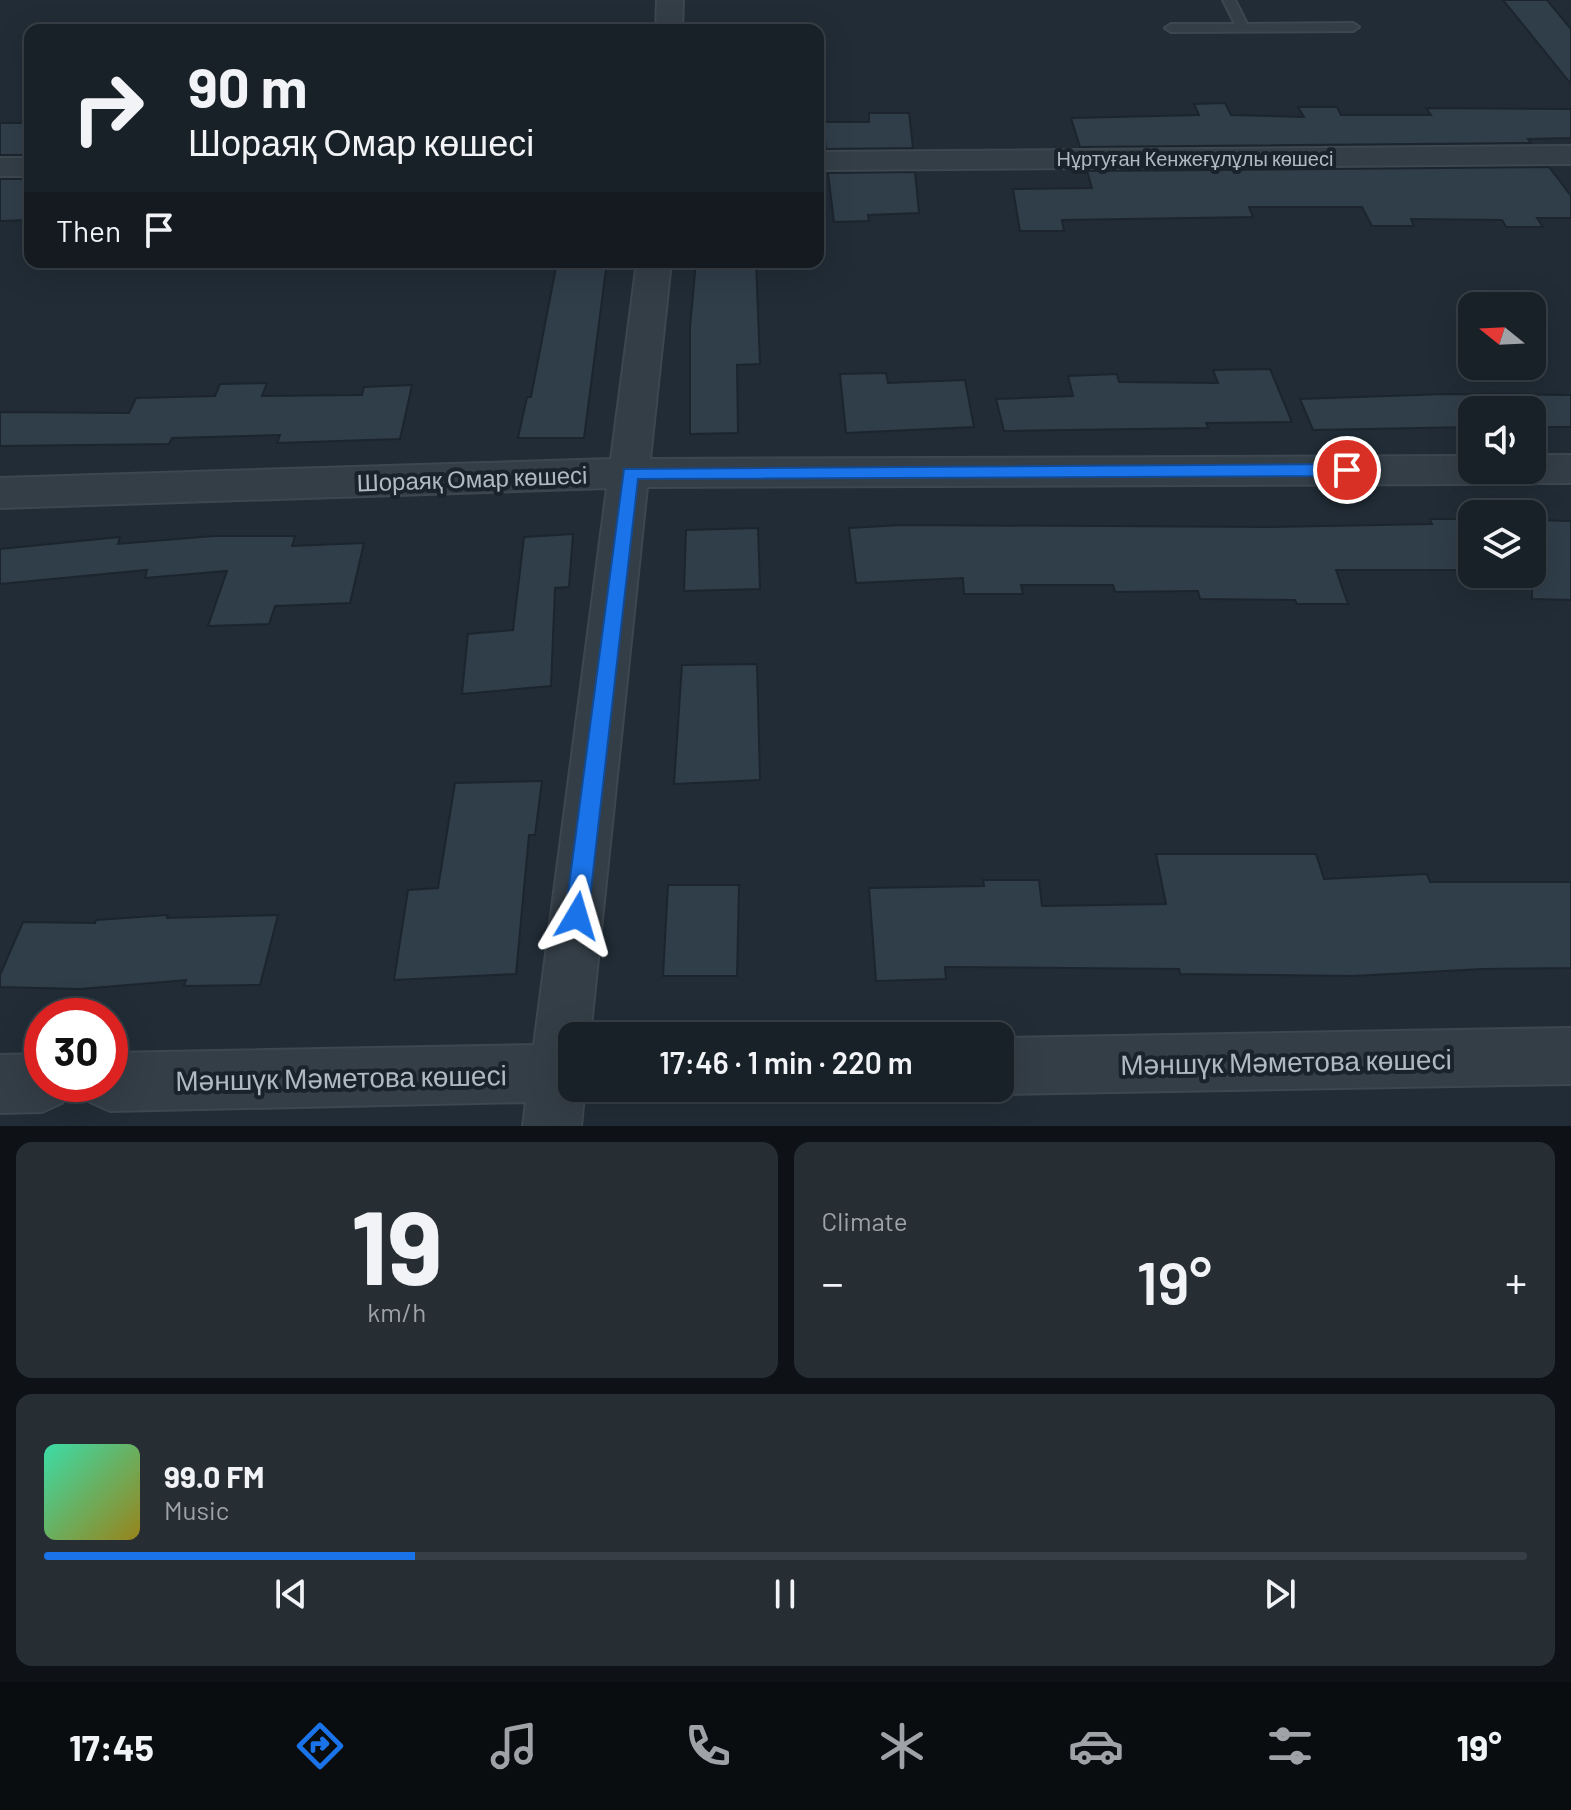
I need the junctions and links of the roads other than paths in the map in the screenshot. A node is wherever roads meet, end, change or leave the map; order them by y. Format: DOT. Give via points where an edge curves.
graph roads {
  1 [pos="670,0"];
  2 [pos="1229,0"];
  3 [pos="669,24"];
  4 [pos="1353,27"];
  5 [pos="1171,28"];
  6 [pos="1243,28"];
  7 [pos="1571,155"];
  8 [pos="824,161"];
  9 [pos="0,167"];
  10 [pos="24,167"];
  11 [pos="653,268"];
  12 [pos="1546,469"];
  13 [pos="1571,469"];
  14 [pos="1458,470"];
  15 [pos="630,473"];
  16 [pos="0,493"];
  17 [pos="569,1022"];
  18 [pos="1571,1056"];
  19 [pos="1014,1066"];
  20 [pos="128,1082"];
  21 [pos="24,1083"];
  22 [pos="0,1084"];
  23 [pos="558,1091"];
  1 -- 3 [label="street"];
  2 -- 6 [label="lane"];
  4 -- 6 [label="lane"];
  5 -- 6 [label="lane"];
  7 -- 8 [label="street, Нұртуған Кенжеғұлұлы көшесі"];
  9 -- 10 [label="street"];
  11 -- 15 [label="street"];
  12 -- 13 [label="street"];
  14 -- 15 [label="street, Шораяқ Омар көшесі"];
  15 -- 16 [label="street, Шораяқ Омар көшесі"];
  15 -- 17 [label="street"];
  18 -- 19 [label="street, Мәншүк Мәметова көшесі"];
  20 -- 23 [label="street, Мәншүк Мәметова көшесі"];
  21 -- 22 [label="street"];
}
